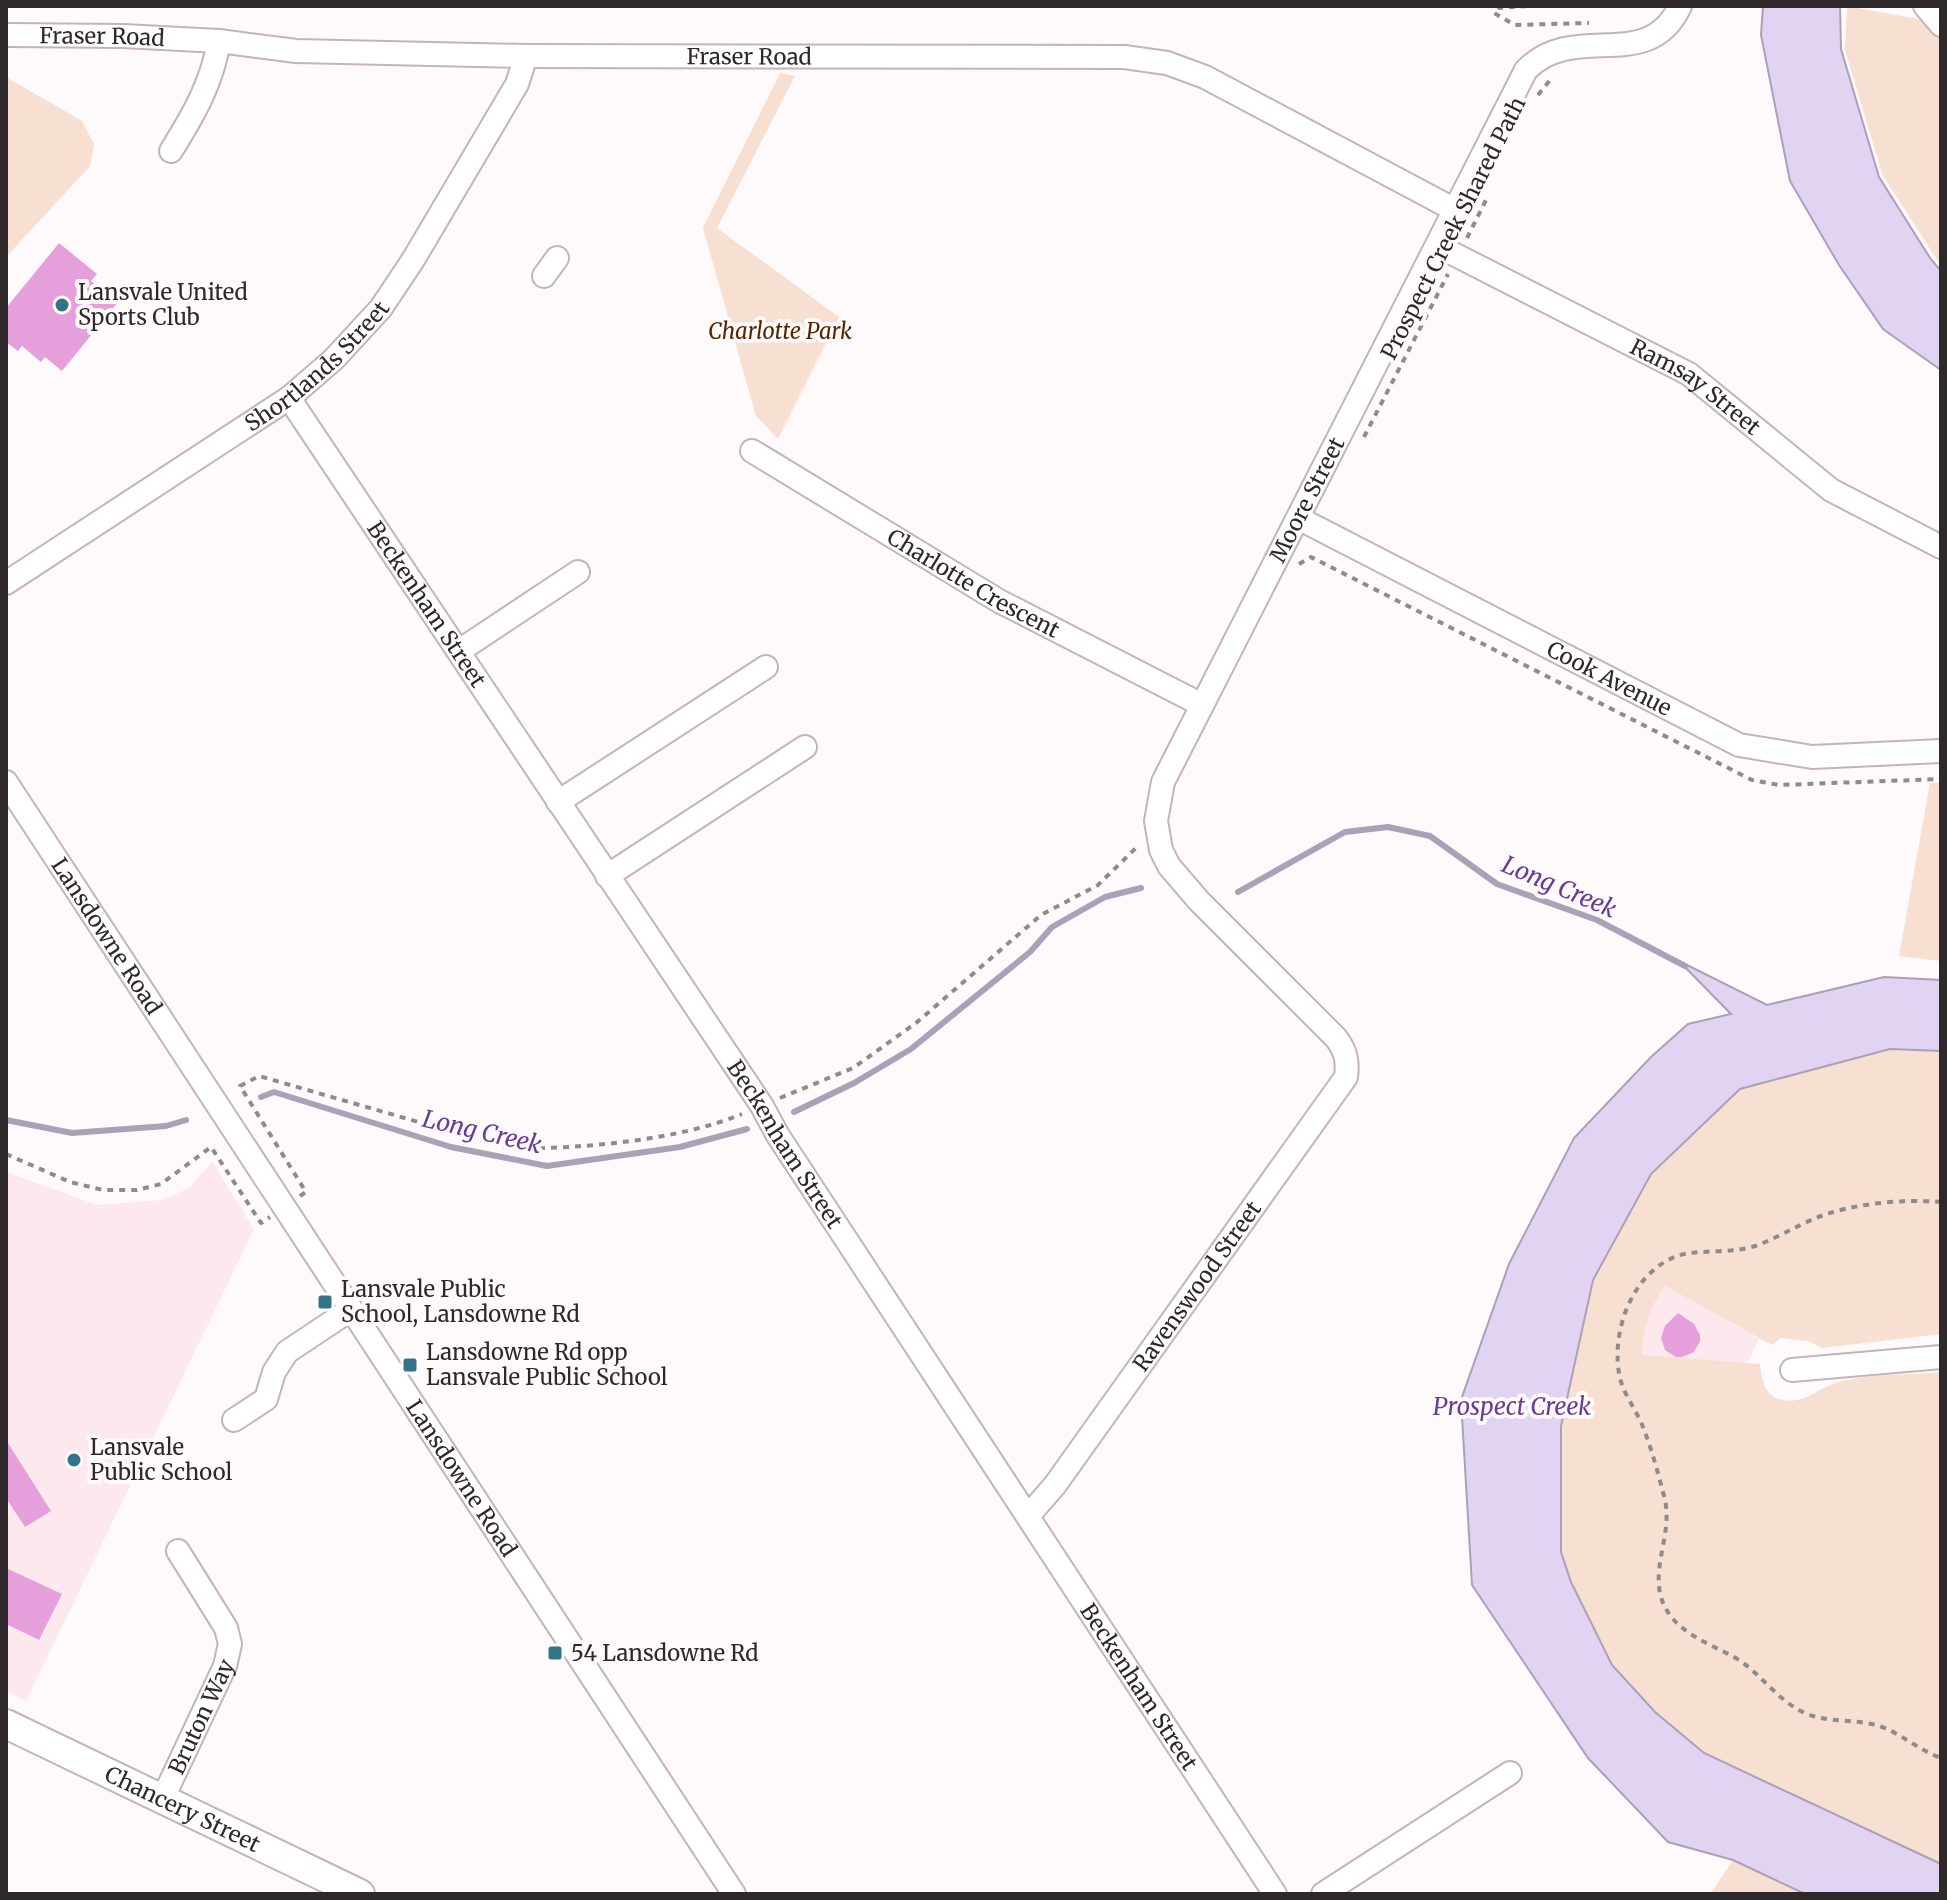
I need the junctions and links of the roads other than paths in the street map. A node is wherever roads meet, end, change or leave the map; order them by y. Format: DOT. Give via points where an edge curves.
graph roads {
  1 [pos="1680,6"];
  2 [pos="1925,6"];
  3 [pos="1941,25"];
  4 [pos="6,35"];
  5 [pos="219,41"];
  6 [pos="526,56"];
  7 [pos="171,151"];
  8 [pos="1455,210"];
  9 [pos="1448,251"];
  10 [pos="289,398"];
  11 [pos="752,451"];
  12 [pos="1300,519"];
  13 [pos="1941,547"];
  14 [pos="578,572"];
  15 [pos="6,583"];
  16 [pos="459,651"];
  17 [pos="766,667"];
  18 [pos="1202,705"];
  19 [pos="805,747"];
  20 [pos="1941,751"];
  21 [pos="6,782"];
  22 [pos="558,802"];
  23 [pos="607,876"];
  24 [pos="1344,1049"];
  25 [pos="350,1310"];
  26 [pos="1941,1357"];
  27 [pos="1792,1370"];
  28 [pos="234,1420"];
  29 [pos="1029,1515"];
  30 [pos="178,1551"];
  31 [pos="6,1724"];
  32 [pos="1510,1773"];
  33 [pos="162,1800"];
  34 [pos="360,1894"];
  35 [pos="734,1894"];
  36 [pos="1275,1894"];
  37 [pos="1323,1894"];
  1 -- 8 [label="street, Moore Street" via="1661,32 1646,40 1563,47 1537,60 1519,84"];
  2 -- 3 [label="street"];
  4 -- 5 [label="street, Fraser Road"];
  5 -- 6 [label="street, Fraser Road" via="296,51"];
  5 -- 7 [label="street" via="214,70"];
  6 -- 8 [label="street, Fraser Road" via="1124,57 1167,63 1205,77"];
  6 -- 10 [label="street, Shortlands Street" via="517,84 381,308"];
  8 -- 9 [label="street, Moore Street"];
  9 -- 12 [label="street, Moore Street"];
  9 -- 13 [label="street, Ramsay Street" via="1689,374 1831,490"];
  10 -- 15 [label="street, Shortlands Street"];
  10 -- 16 [label="street, Beckenham Street"];
  11 -- 18 [label="street, Charlotte Crescent" via="999,601"];
  12 -- 18 [label="street, Moore Street"];
  12 -- 20 [label="street, Cook Avenue" via="1739,745 1812,757"];
  14 -- 16 [label="street"];
  16 -- 22 [label="street, Beckenham Street"];
  17 -- 22 [label="street"];
  18 -- 24 [label="street, Moore Street" via="1163,782 1156,821 1161,850 1184,885"];
  19 -- 23 [label="street"];
  21 -- 25 [label="street, Lansdowne Road"];
  22 -- 23 [label="street, Beckenham Street"];
  23 -- 29 [label="street, Beckenham Street"];
  24 -- 29 [label="street, Ravenswood Street" via="1348,1063 1338,1091"];
  25 -- 28 [label="street" via="287,1352 266,1399"];
  25 -- 35 [label="street, Lansdowne Road"];
  26 -- 27 [label="street"];
  29 -- 36 [label="street, Beckenham Street"];
  30 -- 33 [label="street, Bruton Way" via="222,1620 230,1644 225,1666"];
  31 -- 33 [label="main road, Chancery Street"];
  32 -- 37 [label="street"];
  33 -- 34 [label="main road, Chancery Street"];
}
